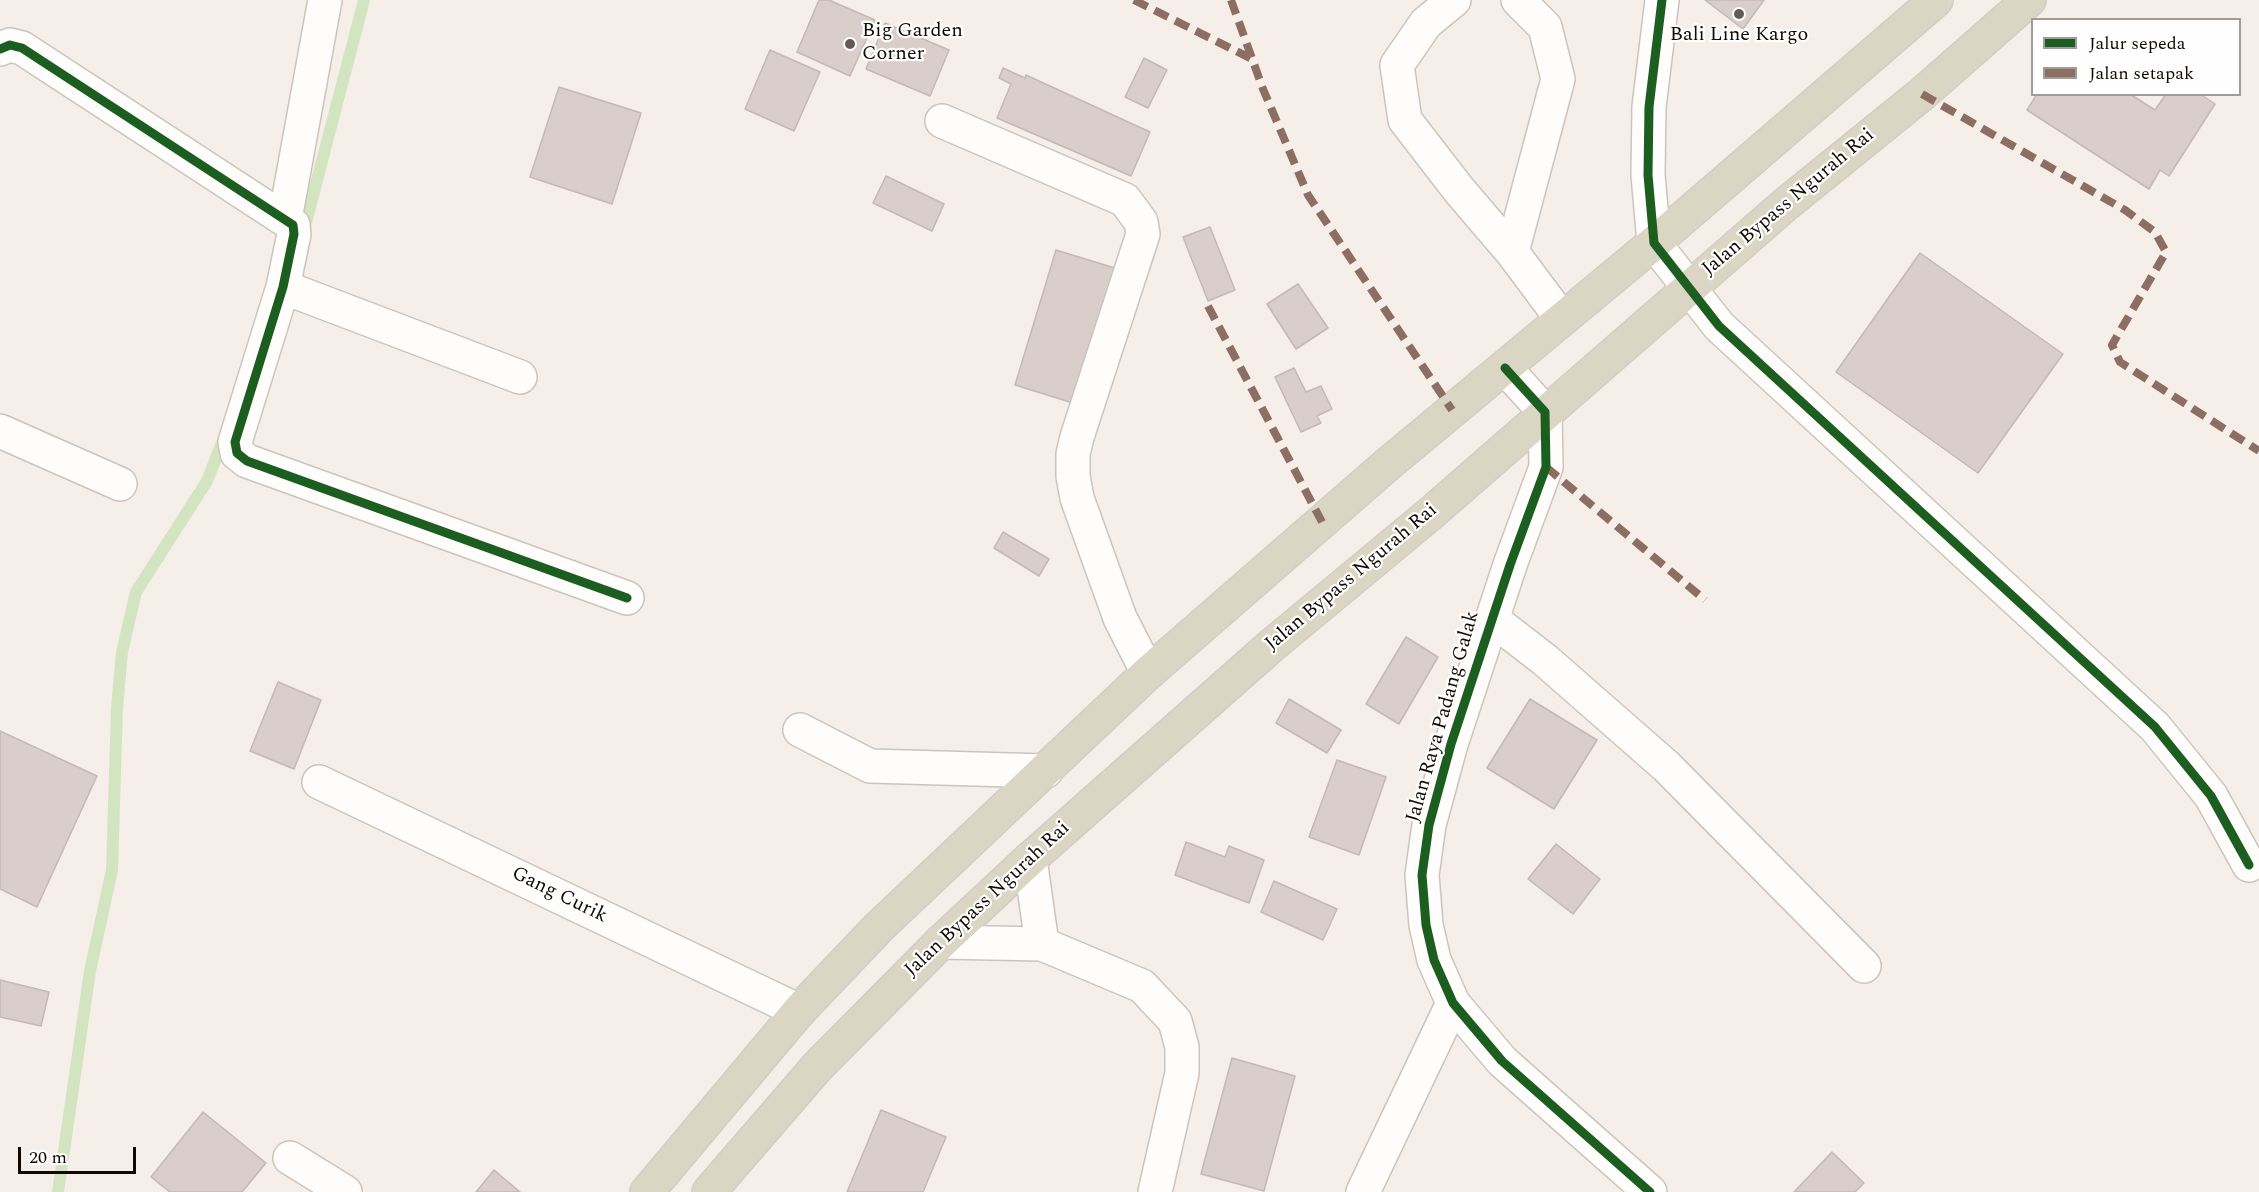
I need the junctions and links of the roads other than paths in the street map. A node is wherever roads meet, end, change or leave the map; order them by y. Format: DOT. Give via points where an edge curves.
graph roads {
  1 [pos="325,0"];
  2 [pos="1454,0"];
  3 [pos="1518,0"];
  4 [pos="1662,0"];
  5 [pos="1936,0"];
  6 [pos="2029,0"];
  7 [pos="0,49"];
  8 [pos="942,121"];
  9 [pos="285,219"];
  10 [pos="1654,243"];
  11 [pos="1512,252"];
  12 [pos="1690,286"];
  13 [pos="283,287"];
  14 [pos="1562,319"];
  15 [pos="1505,368"];
  16 [pos="520,377"];
  17 [pos="1545,412"];
  18 [pos="0,431"];
  19 [pos="120,484"];
  20 [pos="627,598"];
  21 [pos="1492,620"];
  22 [pos="1148,673"];
  23 [pos="800,730"];
  24 [pos="1046,771"];
  25 [pos="319,782"];
  26 [pos="1030,859"];
  27 [pos="2249,865"];
  28 [pos="941,942"];
  29 [pos="1042,944"];
  30 [pos="1864,966"];
  31 [pos="1453,1002"];
  32 [pos="799,1011"];
  33 [pos="290,1158"];
  34 [pos="345,1192"];
  35 [pos="647,1192"];
  36 [pos="709,1192"];
  37 [pos="1155,1192"];
  38 [pos="1363,1192"];
  39 [pos="1650,1192"];
  1 -- 9 [label="street"];
  2 -- 11 [label="street" via="1426,23 1397,65 1406,120"];
  3 -- 11 [label="street" via="1545,27 1558,79"];
  4 -- 10 [label="street" via="1649,107 1648,176"];
  5 -- 10 [label="highway"];
  6 -- 12 [label="highway, Jalan Bypass Ngurah Rai"];
  7 -- 9 [label="street" via="10,45 22,48"];
  8 -- 22 [label="street" via="1125,200 1141,222 1143,234 1077,437 1073,476 1077,498 1120,618"];
  9 -- 13 [label="street" via="293,225 294,234"];
  10 -- 12 [label="street"];
  10 -- 14 [label="highway"];
  11 -- 14 [label="street"];
  12 -- 17 [label="highway, Jalan Bypass Ngurah Rai"];
  12 -- 27 [label="street" via="1719,326 2155,727 2211,796"];
  13 -- 16 [label="street"];
  13 -- 20 [label="street" via="235,442 237,453 247,460"];
  14 -- 15 [label="highway"];
  15 -- 17 [label="street"];
  15 -- 22 [label="highway" via="1388,464"];
  17 -- 21 [label="street, Jalan Raya Padang Galak" via="1546,467"];
  17 -- 26 [label="highway, Jalan Bypass Ngurah Rai"];
  18 -- 19 [label="street"];
  21 -- 30 [label="street" via="1545,660 1666,766"];
  21 -- 31 [label="street, Jalan Raya Padang Galak" via="1451,744 1422,875 1426,925 1434,960"];
  22 -- 24 [label="highway"];
  23 -- 24 [label="street" via="870,765"];
  24 -- 32 [label="highway" via="879,927"];
  25 -- 32 [label="street, Gang Curik"];
  26 -- 28 [label="highway, Jalan Bypass Ngurah Rai"];
  26 -- 29 [label="street"];
  28 -- 29 [label="street"];
  28 -- 36 [label="highway, Jalan Bypass Ngurah Rai" via="819,1066"];
  29 -- 37 [label="street" via="1142,987 1175,1021 1182,1047 1182,1073"];
  31 -- 38 [label="street"];
  31 -- 39 [label="street, Jalan Raya Padang Galak" via="1502,1061"];
  32 -- 35 [label="highway"];
  33 -- 34 [label="street"];
}
